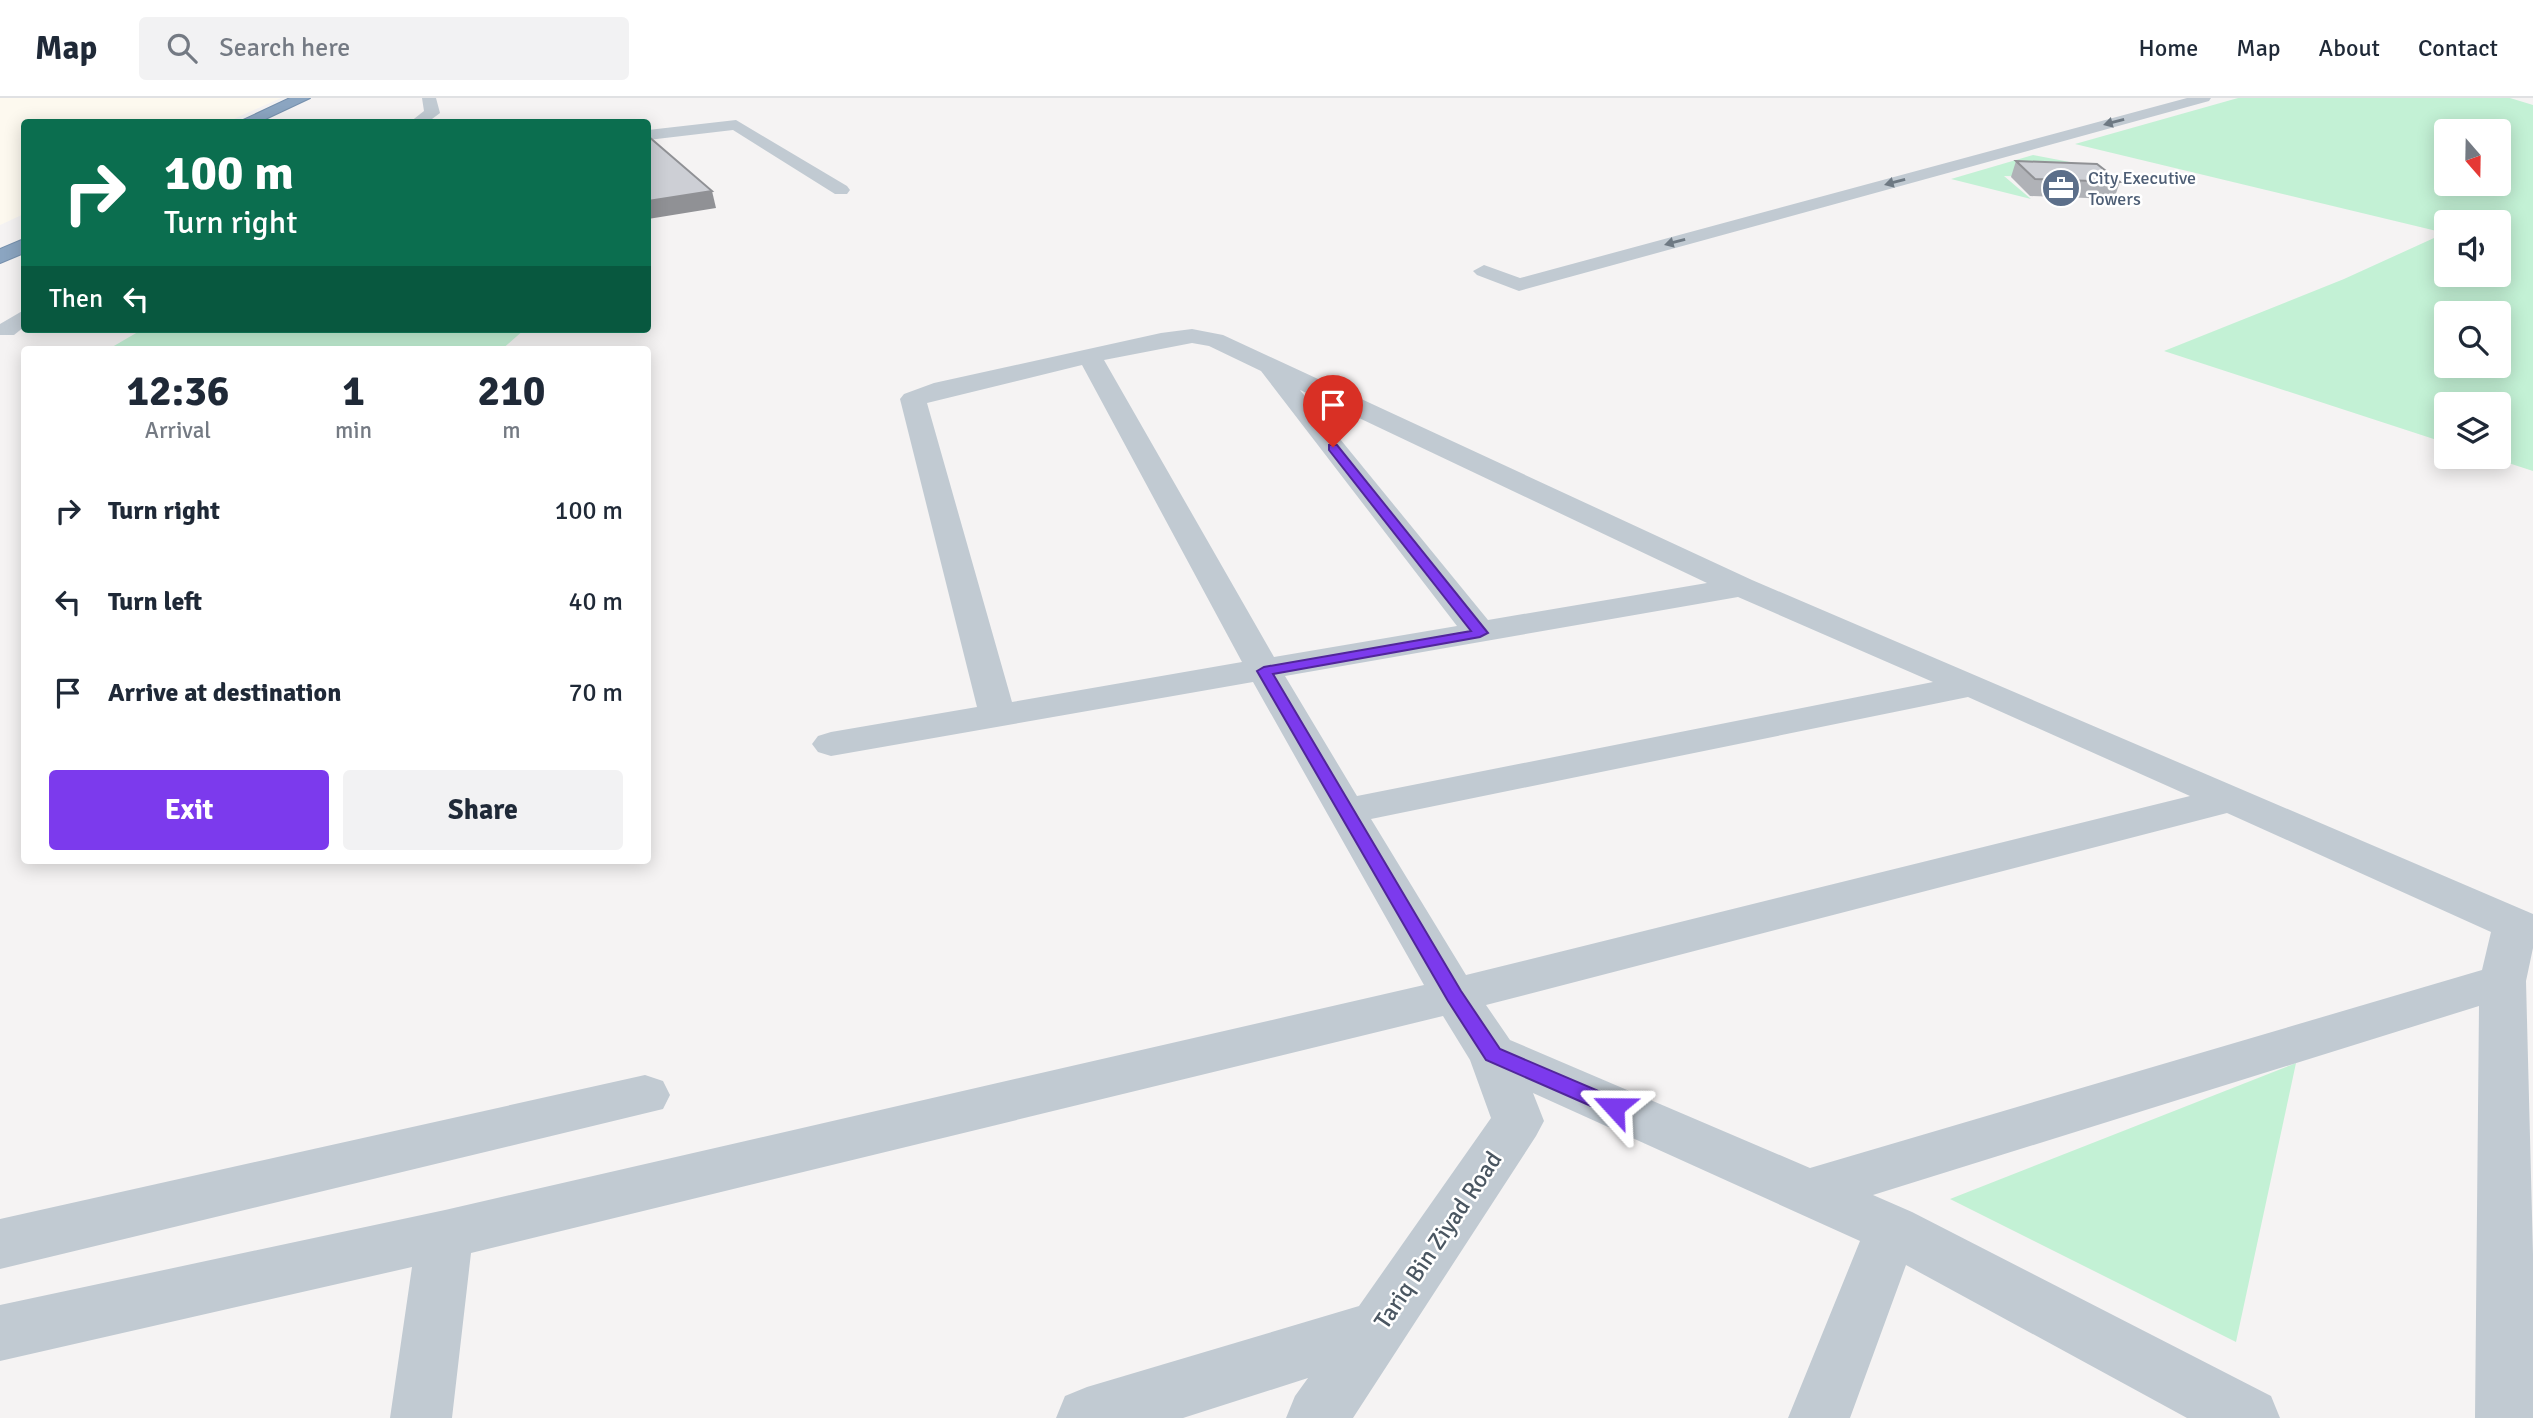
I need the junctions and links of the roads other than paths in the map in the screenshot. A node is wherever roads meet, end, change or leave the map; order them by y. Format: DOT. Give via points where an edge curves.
graph roads {
  1 [pos="303,98"];
  2 [pos="429,98"];
  3 [pos="2204,98"];
  4 [pos="2135,100"];
  5 [pos="319,103"];
  6 [pos="2161,110"];
  7 [pos="740,111"];
  8 [pos="254,119"];
  9 [pos="284,119"];
  10 [pos="423,119"];
  11 [pos="651,126"];
  12 [pos="651,127"];
  13 [pos="1832,180"];
  14 [pos="841,190"];
  15 [pos="1739,205"];
  16 [pos="1774,215"];
  17 [pos="21,228"];
  18 [pos="0,238"];
  19 [pos="21,246"];
  20 [pos="0,257"];
  21 [pos="1511,264"];
  22 [pos="1090,357"];
  23 [pos="1267,365"];
  24 [pos="1741,587"];
  25 [pos="1480,633"];
  26 [pos="1264,671"];
  27 [pos="1972,685"];
  28 [pos="998,716"];
  29 [pos="831,744"];
  30 [pos="2231,799"];
  31 [pos="1346,811"];
  32 [pos="2524,928"];
  33 [pos="2503,981"];
  34 [pos="1454,996"];
  35 [pos="1493,1054"];
  36 [pos="645,1095"];
  37 [pos="1808,1192"];
  38 [pos="1892,1228"];
  39 [pos="445,1235"];
  40 [pos="0,1244"];
  41 [pos="1378,1328"];
  42 [pos="0,1333"];
  43 [pos="421,1418"];
  44 [pos="1087,1418"];
  45 [pos="1317,1418"];
  46 [pos="1819,1418"];
  47 [pos="2249,1418"];
  48 [pos="2506,1418"];
  1 -- 8 [label="highway"];
  2 -- 10 [label="street" via="432,113"];
  3 -- 6 [label="street"];
  4 -- 6 [label="street"];
  4 -- 13 [label="street"];
  5 -- 9 [label="highway"];
  6 -- 16 [label="street, one-way"];
  7 -- 11 [label="street"];
  12 -- 14 [label="street" via="736,124"];
  15 -- 16 [label="street"];
  16 -- 21 [label="street, one-way" via="1520,285 1485,271"];
  17 -- 18 [label="highway"];
  19 -- 20 [label="highway"];
  22 -- 23 [label="street" via="1192,336 1216,341"];
  22 -- 26 [label="street"];
  22 -- 28 [label="street" via="913,399"];
  23 -- 24 [label="street"];
  23 -- 25 [label="street"];
  24 -- 25 [label="street"];
  24 -- 27 [label="street"];
  25 -- 26 [label="street"];
  26 -- 28 [label="street"];
  26 -- 31 [label="street"];
  27 -- 30 [label="street"];
  27 -- 31 [label="street"];
  28 -- 29 [label="street"];
  30 -- 32 [label="street"];
  30 -- 34 [label="street"];
  31 -- 34 [label="street"];
  32 -- 33 [label="street"];
  33 -- 37 [label="street"];
  33 -- 48 [label="street"];
  34 -- 35 [label="street"];
  34 -- 39 [label="street"];
  35 -- 37 [label="street"];
  35 -- 41 [label="street, Tariq Bin Ziyad Road" via="1518,1121"];
  36 -- 40 [label="street"];
  37 -- 38 [label="street"];
  38 -- 46 [label="street"];
  38 -- 47 [label="street"];
  39 -- 42 [label="street"];
  39 -- 43 [label="street"];
  41 -- 44 [label="street"];
  41 -- 45 [label="street, Tariq Bin Ziyad Road"];
}
